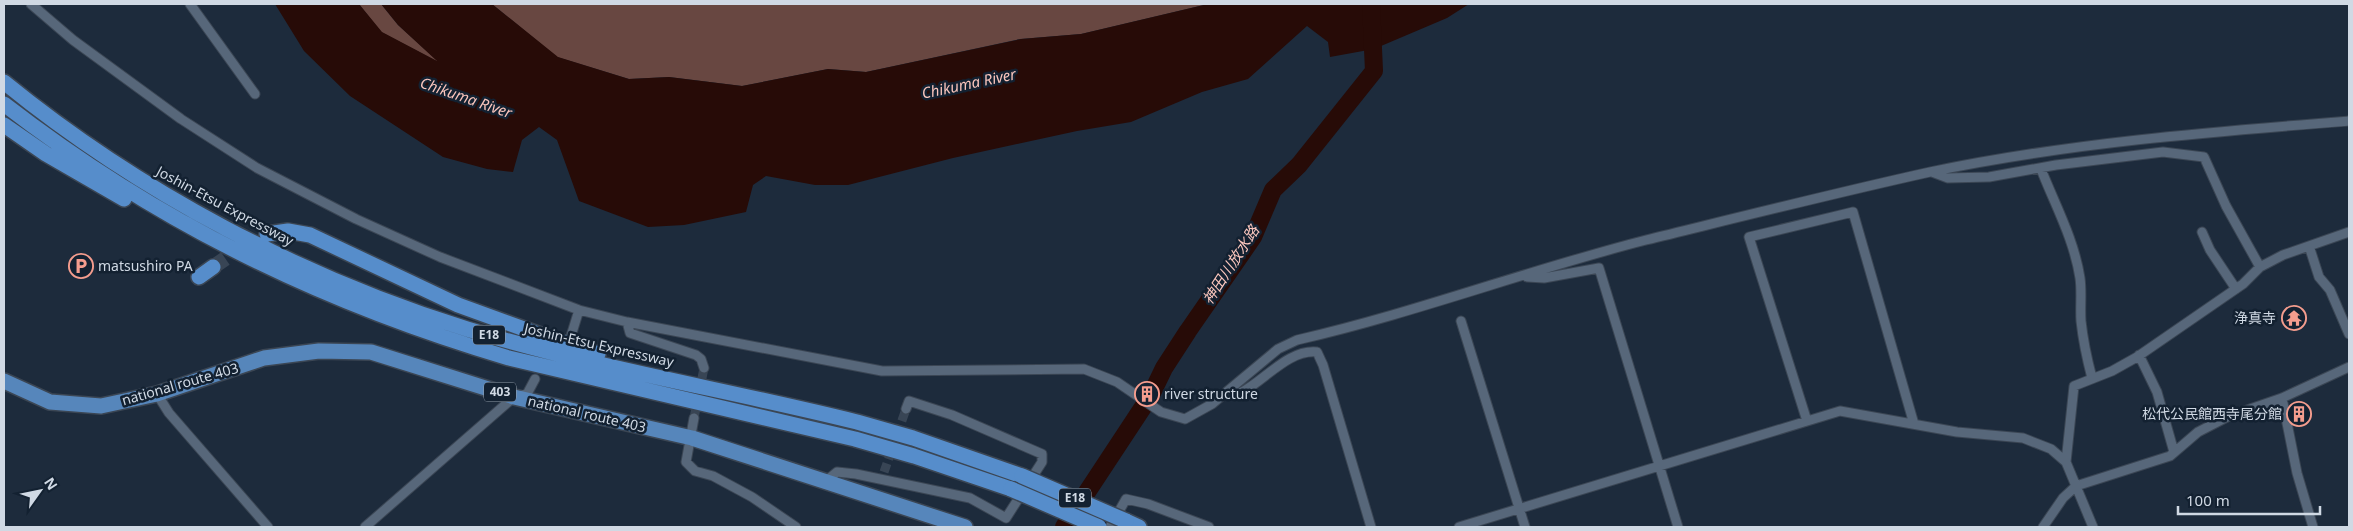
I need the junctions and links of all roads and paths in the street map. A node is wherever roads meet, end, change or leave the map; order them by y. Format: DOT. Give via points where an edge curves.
graph roads {
  1 [pos="31,4"];
  2 [pos="190,4"];
  3 [pos="4,82"];
  4 [pos="255,94"];
  5 [pos="4,104"];
  6 [pos="2349,121"];
  7 [pos="4,125"];
  8 [pos="2041,169"];
  9 [pos="1932,172"];
  10 [pos="2202,232"];
  11 [pos="2349,232"];
  12 [pos="267,234"];
  13 [pos="2309,246"];
  14 [pos="213,267"];
  15 [pos="2260,267"];
  16 [pos="267,268"];
  17 [pos="199,277"];
  18 [pos="1519,277"];
  19 [pos="2236,289"];
  20 [pos="579,310"];
  21 [pos="1461,321"];
  22 [pos="627,322"];
  23 [pos="2349,334"];
  24 [pos="571,336"];
  25 [pos="2140,355"];
  26 [pos="2349,367"];
  27 [pos="704,368"];
  28 [pos="2092,378"];
  29 [pos="535,379"];
  30 [pos="4,381"];
  31 [pos="157,394"];
  32 [pos="1222,396"];
  33 [pos="514,397"];
  34 [pos="2282,398"];
  35 [pos="800,408"];
  36 [pos="906,409"];
  37 [pos="694,418"];
  38 [pos="1807,421"];
  39 [pos="1914,424"];
  40 [pos="692,438"];
  41 [pos="2174,452"];
  42 [pos="2066,462"];
  43 [pos="1659,467"];
  44 [pos="826,481"];
  45 [pos="2076,486"];
  46 [pos="1520,509"];
  47 [pos="1133,524"];
  48 [pos="268,527"];
  49 [pos="365,527"];
  50 [pos="796,527"];
  51 [pos="965,527"];
  52 [pos="1099,527"];
  53 [pos="1110,527"];
  54 [pos="1210,527"];
  55 [pos="1371,527"];
  56 [pos="1459,527"];
  57 [pos="1525,527"];
  58 [pos="1678,527"];
  59 [pos="2043,527"];
  60 [pos="2093,527"];
  61 [pos="2313,527"];
  1 -- 20 [label="street" via="73,40 166,108 257,168 356,219 440,257"];
  2 -- 4 [label="street"];
  3 -- 35 [label="highway, Joshin-Etsu Expressway / E18" via="93,148 174,199 270,250 366,292 510,342"];
  5 -- 16 [label="highway, E18" via="121,186"];
  6 -- 9 [label="street" via="2104,144"];
  7 -- 16 [label="highway" via="46,154 135,205"];
  8 -- 9 [label="street" via="1956,178"];
  8 -- 15 [label="street" via="2163,152 2204,157 2226,206"];
  8 -- 28 [label="street" via="2074,254 2080,279 2082,330"];
  9 -- 18 [label="street" via="1645,240"];
  10 -- 19 [label="street"];
  11 -- 13 [label="street"];
  12 -- 35 [label="highway" via="288,231 310,235 458,305 540,335"];
  13 -- 15 [label="street"];
  13 -- 23 [label="street" via="2319,277 2330,290"];
  14 -- 17 [label="highway"];
  15 -- 19 [label="street"];
  16 -- 52 [label="highway, E18, bridge" via="361,308 460,344 914,456 1011,489"];
  18 -- 32 [label="street" via="1297,340 1278,349"];
  18 -- 43 [label="street" via="1544,278 1600,268"];
  19 -- 25 [label="street"];
  20 -- 22 [label="street"];
  20 -- 24 [label="street"];
  21 -- 46 [label="street"];
  22 -- 27 [label="street" via="630,333 696,355"];
  22 -- 32 [label="street" via="882,371 1084,370 1117,382 1161,412 1185,419"];
  25 -- 28 [label="street"];
  25 -- 41 [label="street" via="2157,392"];
  26 -- 34 [label="street"];
  28 -- 42 [label="street" via="2074,386"];
  29 -- 33 [label="street" via="528,394"];
  30 -- 31 [label="highway, national route 403 / 403" via="50,402 101,406"];
  31 -- 33 [label="highway, national route 403 / 403" via="264,358 319,351 371,352"];
  31 -- 48 [label="street" via="169,413"];
  32 -- 55 [label="street" via="1240,393 1296,356 1308,351 1317,352"];
  33 -- 40 [label="highway, national route 403 / 403"];
  33 -- 49 [label="street"];
  34 -- 41 [label="street" via="2227,417 2198,432"];
  34 -- 61 [label="street" via="2297,473"];
  35 -- 47 [label="highway, Joshin-Etsu Expressway / E18, bridge" via="913,438 1022,476"];
  36 -- 44 [label="street" via="909,402 952,414 1042,454 1042,462 1006,518 970,498 883,476 837,472"];
  37 -- 40 [label="street"];
  38 -- 39 [label="street" via="1840,411"];
  38 -- 39 [label="street" via="1749,237 1853,212"];
  38 -- 43 [label="street"];
  39 -- 42 [label="street" via="2022,438 2051,449"];
  40 -- 44 [label="highway, national route 403 / 403"];
  40 -- 50 [label="street" via="686,462 695,471 713,476 752,497"];
  41 -- 45 [label="street"];
  42 -- 45 [label="street"];
  43 -- 46 [label="street"];
  43 -- 58 [label="street"];
  44 -- 51 [label="highway, national route 403 / 403"];
  45 -- 59 [label="street" via="2063,498"];
  45 -- 60 [label="street"];
  46 -- 56 [label="street"];
  46 -- 57 [label="street"];
  53 -- 54 [label="street" via="1126,499"];
}
